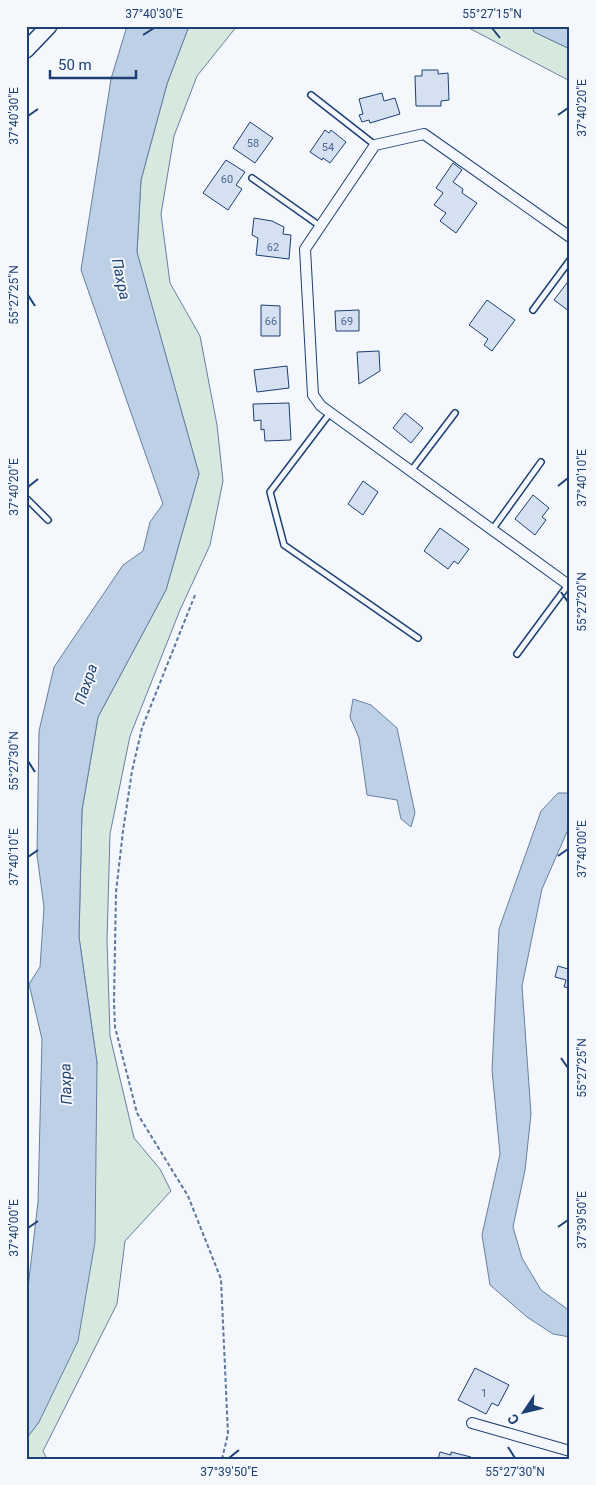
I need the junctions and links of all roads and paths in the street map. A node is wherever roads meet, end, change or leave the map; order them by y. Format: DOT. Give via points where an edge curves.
graph roads {
  1 [pos="49,26"];
  2 [pos="26,50"];
  3 [pos="311,95"];
  4 [pos="375,145"];
  5 [pos="252,178"];
  6 [pos="320,226"];
  7 [pos="570,237"];
  8 [pos="570,260"];
  9 [pos="533,310"];
  10 [pos="330,413"];
  11 [pos="455,414"];
  12 [pos="542,462"];
  13 [pos="410,472"];
  14 [pos="26,498"];
  15 [pos="48,520"];
  16 [pos="492,530"];
  17 [pos="569,584"];
  18 [pos="195,595"];
  19 [pos="418,638"];
  20 [pos="517,654"];
  21 [pos="472,1423"];
  22 [pos="570,1450"];
  23 [pos="222,1459"];
  1 -- 2 [label="main road"];
  3 -- 4 [label="lane"];
  4 -- 6 [label="street"];
  4 -- 7 [label="street" via="424,134"];
  5 -- 6 [label="lane"];
  6 -- 10 [label="street" via="305,249 306,268 313,395"];
  8 -- 9 [label="lane"];
  10 -- 13 [label="street"];
  10 -- 19 [label="lane" via="270,492 284,545"];
  11 -- 13 [label="lane"];
  12 -- 16 [label="lane"];
  13 -- 16 [label="street"];
  14 -- 15 [label="lane"];
  16 -- 17 [label="street"];
  17 -- 20 [label="lane"];
  18 -- 23 [label="path" via="142,728 132,771 116,892 114,1002 115,1027 137,1113 188,1196 221,1279 228,1434"];
  21 -- 22 [label="street"];
}
